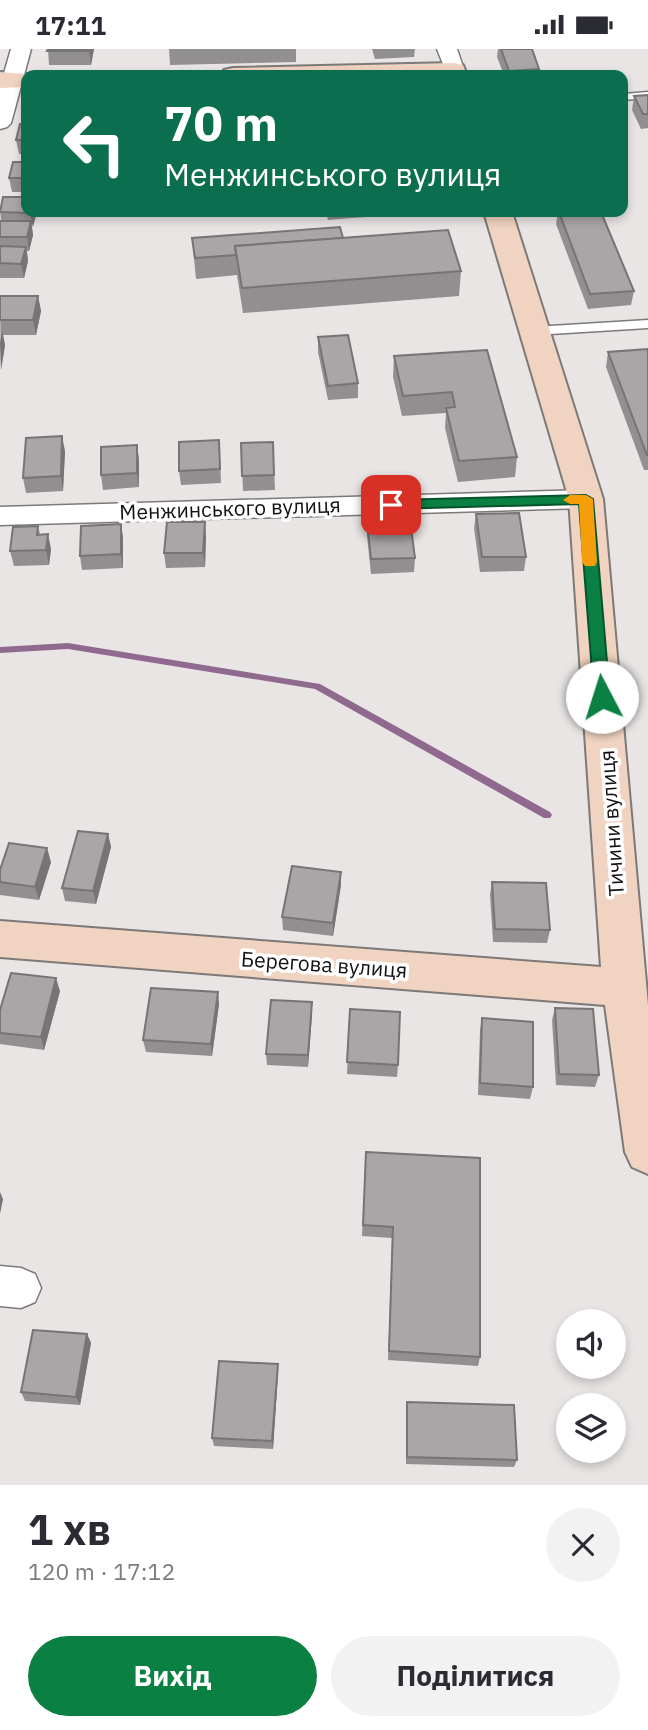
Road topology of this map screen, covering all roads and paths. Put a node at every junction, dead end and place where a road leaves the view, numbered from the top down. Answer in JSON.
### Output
{"nodes":[{"id":1,"x":21,"y":49,"type":"edge"},
{"id":2,"x":452,"y":65,"type":"edge"},
{"id":3,"x":342,"y":70,"type":"edge"},
{"id":4,"x":13,"y":80,"type":"edge"},
{"id":5,"x":648,"y":95,"type":"edge"},
{"id":6,"x":628,"y":97,"type":"edge"},
{"id":7,"x":0,"y":123,"type":"edge"},
{"id":8,"x":500,"y":217,"type":"edge"},
{"id":9,"x":648,"y":324,"type":"edge"},
{"id":10,"x":534,"y":331,"type":"junction"},
{"id":11,"x":586,"y":499,"type":"junction"},
{"id":12,"x":0,"y":516,"type":"edge"},
{"id":13,"x":0,"y":939,"type":"edge"},
{"id":14,"x":636,"y":989,"type":"edge"},
{"id":15,"x":648,"y":1152,"type":"edge"}],
"edges":[{"from":1,"to":4,"type":"street"},
{"from":2,"to":3,"type":"street"},
{"from":4,"to":7,"type":"street"},
{"from":5,"to":6,"type":"lane"},
{"from":8,"to":10,"type":"street","name":"Тичини вулиця"},
{"from":9,"to":10,"type":"lane"},
{"from":10,"to":11,"type":"street","name":"Тичини вулиця"},
{"from":11,"to":12,"type":"street","name":"Менжинського вулиця"},
{"from":11,"to":14,"type":"street","name":"Тичини вулиця"},
{"from":13,"to":14,"type":"street","name":"Берегова вулиця"},
{"from":14,"to":15,"type":"street","name":"Тичини вулиця"}]}
